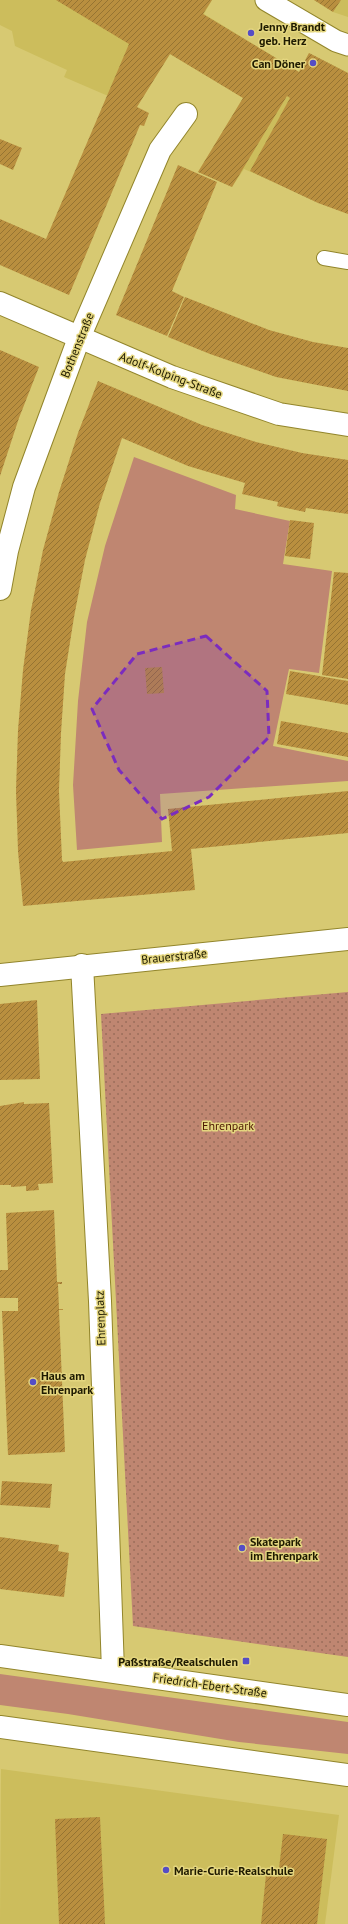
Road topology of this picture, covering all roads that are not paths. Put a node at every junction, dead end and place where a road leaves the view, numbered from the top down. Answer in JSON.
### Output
{"nodes":[{"id":1,"x":266,"y":0,"type":"edge"},
{"id":2,"x":348,"y":45,"type":"edge"},
{"id":3,"x":186,"y":114,"type":"dead end"},
{"id":4,"x":324,"y":258,"type":"dead end"},
{"id":5,"x":348,"y":262,"type":"edge"},
{"id":6,"x":0,"y":303,"type":"edge"},
{"id":7,"x":79,"y":338,"type":"junction"},
{"id":8,"x":348,"y":425,"type":"edge"},
{"id":9,"x":0,"y":589,"type":"edge"},
{"id":10,"x":348,"y":939,"type":"edge"},
{"id":11,"x":82,"y":965,"type":"junction"},
{"id":12,"x":0,"y":974,"type":"edge"},
{"id":13,"x":0,"y":1656,"type":"edge"},
{"id":14,"x":113,"y":1671,"type":"junction"},
{"id":15,"x":348,"y":1705,"type":"edge"},
{"id":16,"x":0,"y":1726,"type":"edge"},
{"id":17,"x":348,"y":1775,"type":"edge"}],
"edges":[{"from":1,"to":2,"type":"street"},
{"from":3,"to":7,"type":"street","name":"Bothenstraße"},
{"from":4,"to":5,"type":"lane"},
{"from":6,"to":7,"type":"street","name":"Adolf-Kolping-Straße"},
{"from":7,"to":8,"type":"street","name":"Adolf-Kolping-Straße"},
{"from":7,"to":9,"type":"street","name":"Bothenstraße"},
{"from":10,"to":11,"type":"street","name":"Brauerstraße"},
{"from":11,"to":12,"type":"street","name":"Brauerstraße"},
{"from":11,"to":14,"type":"street","name":"Ehrenplatz"},
{"from":13,"to":14,"type":"street","name":"Friedrich-Ebert-Straße"},
{"from":14,"to":15,"type":"street","name":"Friedrich-Ebert-Straße"},
{"from":16,"to":17,"type":"street"}]}
